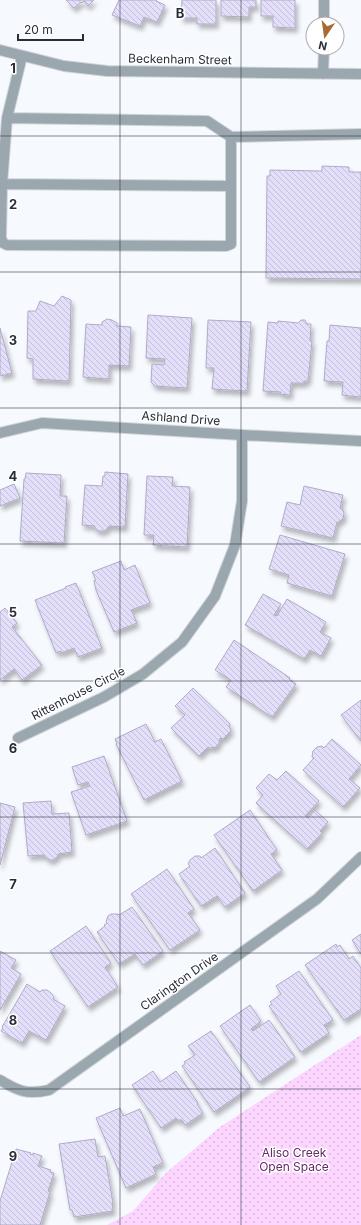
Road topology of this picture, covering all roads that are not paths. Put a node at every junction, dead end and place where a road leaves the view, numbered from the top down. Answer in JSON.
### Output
{"nodes":[{"id":1,"x":324,"y":0,"type":"edge"},
{"id":2,"x":324,"y":16,"type":"edge"},
{"id":3,"x":0,"y":50,"type":"edge"},
{"id":4,"x":22,"y":56,"type":"junction"},
{"id":5,"x":324,"y":56,"type":"edge"},
{"id":6,"x":323,"y":74,"type":"junction"},
{"id":7,"x":361,"y":74,"type":"edge"},
{"id":8,"x":7,"y":118,"type":"junction"},
{"id":9,"x":361,"y":134,"type":"edge"},
{"id":10,"x":231,"y":137,"type":"junction"},
{"id":11,"x":2,"y":184,"type":"junction"},
{"id":12,"x":231,"y":186,"type":"junction"},
{"id":13,"x":0,"y":433,"type":"edge"},
{"id":14,"x":242,"y":435,"type":"junction"},
{"id":15,"x":361,"y":441,"type":"edge"},
{"id":16,"x":18,"y":738,"type":"dead end"},
{"id":17,"x":361,"y":857,"type":"edge"},
{"id":18,"x":0,"y":1080,"type":"edge"}],
"edges":[{"from":1,"to":2,"type":"street"},
{"from":3,"to":4,"type":"street","name":"Beckenham Street"},
{"from":4,"to":6,"type":"street","name":"Beckenham Street"},
{"from":4,"to":8,"type":"street"},
{"from":5,"to":6,"type":"street"},
{"from":6,"to":7,"type":"street","name":"Beckenham Street"},
{"from":8,"to":10,"type":"street"},
{"from":8,"to":11,"type":"street"},
{"from":9,"to":10,"type":"street"},
{"from":10,"to":12,"type":"street"},
{"from":11,"to":12,"type":"street"},
{"from":11,"to":12,"type":"street"},
{"from":13,"to":14,"type":"street","name":"Ashland Drive"},
{"from":14,"to":15,"type":"street","name":"Ashland Drive"},
{"from":14,"to":16,"type":"street","name":"Rittenhouse Circle"},
{"from":17,"to":18,"type":"street","name":"Clarington Drive"}]}
